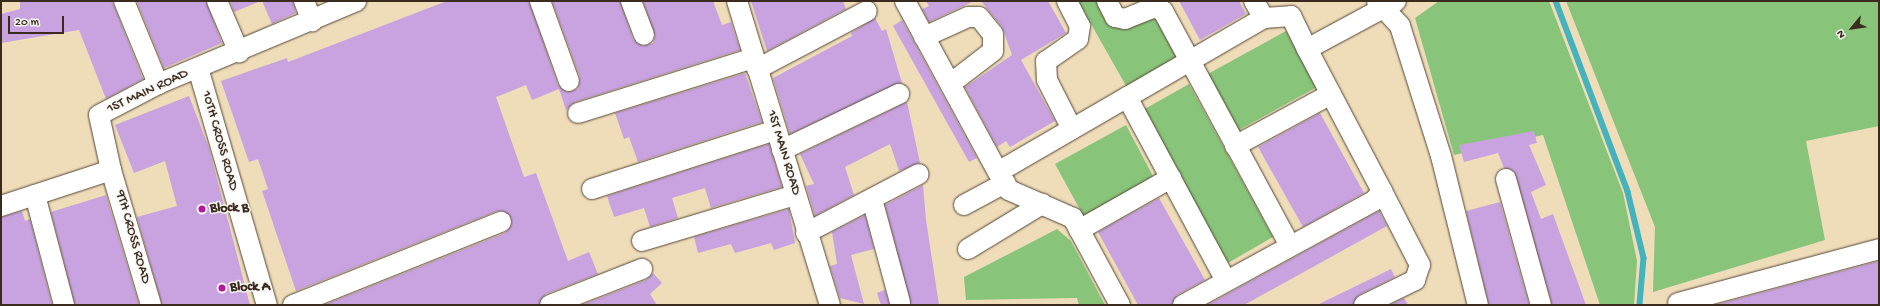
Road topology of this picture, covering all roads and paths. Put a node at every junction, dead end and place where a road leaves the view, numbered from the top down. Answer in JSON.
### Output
{"nodes":[{"id":1,"x":124,"y":1,"type":"edge"},
{"id":2,"x":217,"y":1,"type":"edge"},
{"id":3,"x":304,"y":1,"type":"edge"},
{"id":4,"x":356,"y":1,"type":"edge"},
{"id":5,"x":540,"y":1,"type":"edge"},
{"id":6,"x":631,"y":1,"type":"edge"},
{"id":7,"x":737,"y":1,"type":"edge"},
{"id":8,"x":905,"y":1,"type":"edge"},
{"id":9,"x":1067,"y":1,"type":"edge"},
{"id":10,"x":1107,"y":1,"type":"edge"},
{"id":11,"x":1385,"y":4,"type":"edge"},
{"id":12,"x":1290,"y":8,"type":"edge"},
{"id":13,"x":1259,"y":10,"type":"edge"},
{"id":14,"x":867,"y":11,"type":"dead end"},
{"id":15,"x":312,"y":21,"type":"junction"},
{"id":16,"x":644,"y":35,"type":"dead end"},
{"id":17,"x":924,"y":37,"type":"junction"},
{"id":18,"x":1307,"y":49,"type":"junction"},
{"id":19,"x":239,"y":52,"type":"junction"},
{"id":20,"x":1189,"y":61,"type":"junction"},
{"id":21,"x":755,"y":63,"type":"junction"},
{"id":22,"x":198,"y":68,"type":"junction"},
{"id":23,"x":569,"y":81,"type":"dead end"},
{"id":24,"x":158,"y":84,"type":"junction"},
{"id":25,"x":950,"y":84,"type":"junction"},
{"id":26,"x":899,"y":94,"type":"dead end"},
{"id":27,"x":1331,"y":94,"type":"junction"},
{"id":28,"x":1128,"y":97,"type":"junction"},
{"id":29,"x":578,"y":112,"type":"dead end"},
{"id":30,"x":1072,"y":129,"type":"junction"},
{"id":31,"x":776,"y":130,"type":"junction"},
{"id":32,"x":1235,"y":146,"type":"junction"},
{"id":33,"x":782,"y":150,"type":"junction"},
{"id":34,"x":111,"y":170,"type":"junction"},
{"id":35,"x":919,"y":174,"type":"dead end"},
{"id":36,"x":1001,"y":177,"type":"junction"},
{"id":37,"x":1171,"y":178,"type":"junction"},
{"id":38,"x":1506,"y":178,"type":"dead end"},
{"id":39,"x":592,"y":189,"type":"dead end"},
{"id":40,"x":1382,"y":191,"type":"junction"},
{"id":41,"x":35,"y":195,"type":"junction"},
{"id":42,"x":795,"y":195,"type":"junction"},
{"id":43,"x":872,"y":199,"type":"junction"},
{"id":44,"x":1042,"y":204,"type":"junction"},
{"id":45,"x":964,"y":205,"type":"dead end"},
{"id":46,"x":1,"y":206,"type":"edge"},
{"id":47,"x":500,"y":222,"type":"dead end"},
{"id":48,"x":1079,"y":230,"type":"junction"},
{"id":49,"x":806,"y":233,"type":"junction"},
{"id":50,"x":642,"y":241,"type":"dead end"},
{"id":51,"x":1290,"y":246,"type":"junction"},
{"id":52,"x":968,"y":249,"type":"dead end"},
{"id":53,"x":1879,"y":249,"type":"edge"},
{"id":54,"x":642,"y":269,"type":"dead end"},
{"id":55,"x":1226,"y":282,"type":"junction"},
{"id":56,"x":900,"y":302,"type":"dead end"},
{"id":57,"x":1678,"y":303,"type":"dead end"},
{"id":58,"x":64,"y":305,"type":"edge"},
{"id":59,"x":151,"y":305,"type":"edge"},
{"id":60,"x":267,"y":305,"type":"edge"},
{"id":61,"x":293,"y":305,"type":"edge"},
{"id":62,"x":550,"y":305,"type":"edge"},
{"id":63,"x":830,"y":305,"type":"edge"},
{"id":64,"x":1120,"y":305,"type":"edge"},
{"id":65,"x":1183,"y":305,"type":"edge"},
{"id":66,"x":1364,"y":305,"type":"edge"},
{"id":67,"x":1478,"y":305,"type":"edge"},
{"id":68,"x":1541,"y":305,"type":"edge"}],
"edges":[{"from":1,"to":24,"type":"street"},
{"from":2,"to":19,"type":"street"},
{"from":3,"to":15,"type":"street"},
{"from":4,"to":15,"type":"street","name":"1ST MAIN ROAD"},
{"from":5,"to":23,"type":"street"},
{"from":6,"to":16,"type":"street"},
{"from":7,"to":21,"type":"street","name":"1ST MAIN ROAD"},
{"from":8,"to":17,"type":"street"},
{"from":9,"to":30,"type":"street"},
{"from":10,"to":20,"type":"street"},
{"from":11,"to":18,"type":"street"},
{"from":11,"to":67,"type":"street"},
{"from":12,"to":13,"type":"street"},
{"from":12,"to":18,"type":"street"},
{"from":13,"to":20,"type":"street"},
{"from":14,"to":21,"type":"street"},
{"from":15,"to":19,"type":"street","name":"1ST MAIN ROAD"},
{"from":17,"to":25,"type":"street"},
{"from":17,"to":25,"type":"street"},
{"from":18,"to":27,"type":"street"},
{"from":19,"to":22,"type":"street","name":"1ST MAIN ROAD"},
{"from":20,"to":28,"type":"street"},
{"from":20,"to":32,"type":"street"},
{"from":21,"to":29,"type":"street"},
{"from":21,"to":31,"type":"street","name":"1ST MAIN ROAD"},
{"from":22,"to":24,"type":"street","name":"1ST MAIN ROAD"},
{"from":22,"to":60,"type":"street","name":"10TH CROSS ROAD"},
{"from":24,"to":34,"type":"street","name":"1ST MAIN ROAD"},
{"from":25,"to":36,"type":"street"},
{"from":26,"to":33,"type":"street"},
{"from":27,"to":32,"type":"street"},
{"from":27,"to":40,"type":"street"},
{"from":28,"to":30,"type":"street"},
{"from":28,"to":37,"type":"street"},
{"from":30,"to":36,"type":"street"},
{"from":31,"to":33,"type":"street","name":"1ST MAIN ROAD"},
{"from":31,"to":39,"type":"street"},
{"from":32,"to":51,"type":"street"},
{"from":33,"to":42,"type":"street","name":"1ST MAIN ROAD"},
{"from":34,"to":41,"type":"street"},
{"from":34,"to":59,"type":"street","name":"9TH CROSS ROAD"},
{"from":35,"to":43,"type":"street"},
{"from":36,"to":44,"type":"street"},
{"from":36,"to":45,"type":"street"},
{"from":37,"to":48,"type":"street"},
{"from":37,"to":55,"type":"street"},
{"from":38,"to":68,"type":"street"},
{"from":40,"to":51,"type":"street"},
{"from":40,"to":66,"type":"street"},
{"from":41,"to":46,"type":"street"},
{"from":41,"to":58,"type":"street"},
{"from":42,"to":49,"type":"street","name":"1ST MAIN ROAD"},
{"from":42,"to":50,"type":"street"},
{"from":43,"to":49,"type":"street"},
{"from":43,"to":56,"type":"street"},
{"from":44,"to":48,"type":"street"},
{"from":44,"to":52,"type":"street"},
{"from":47,"to":61,"type":"street"},
{"from":48,"to":64,"type":"street"},
{"from":49,"to":63,"type":"street","name":"1ST MAIN ROAD"},
{"from":51,"to":55,"type":"street"},
{"from":53,"to":57,"type":"street"},
{"from":54,"to":62,"type":"street"},
{"from":55,"to":65,"type":"street"}]}
